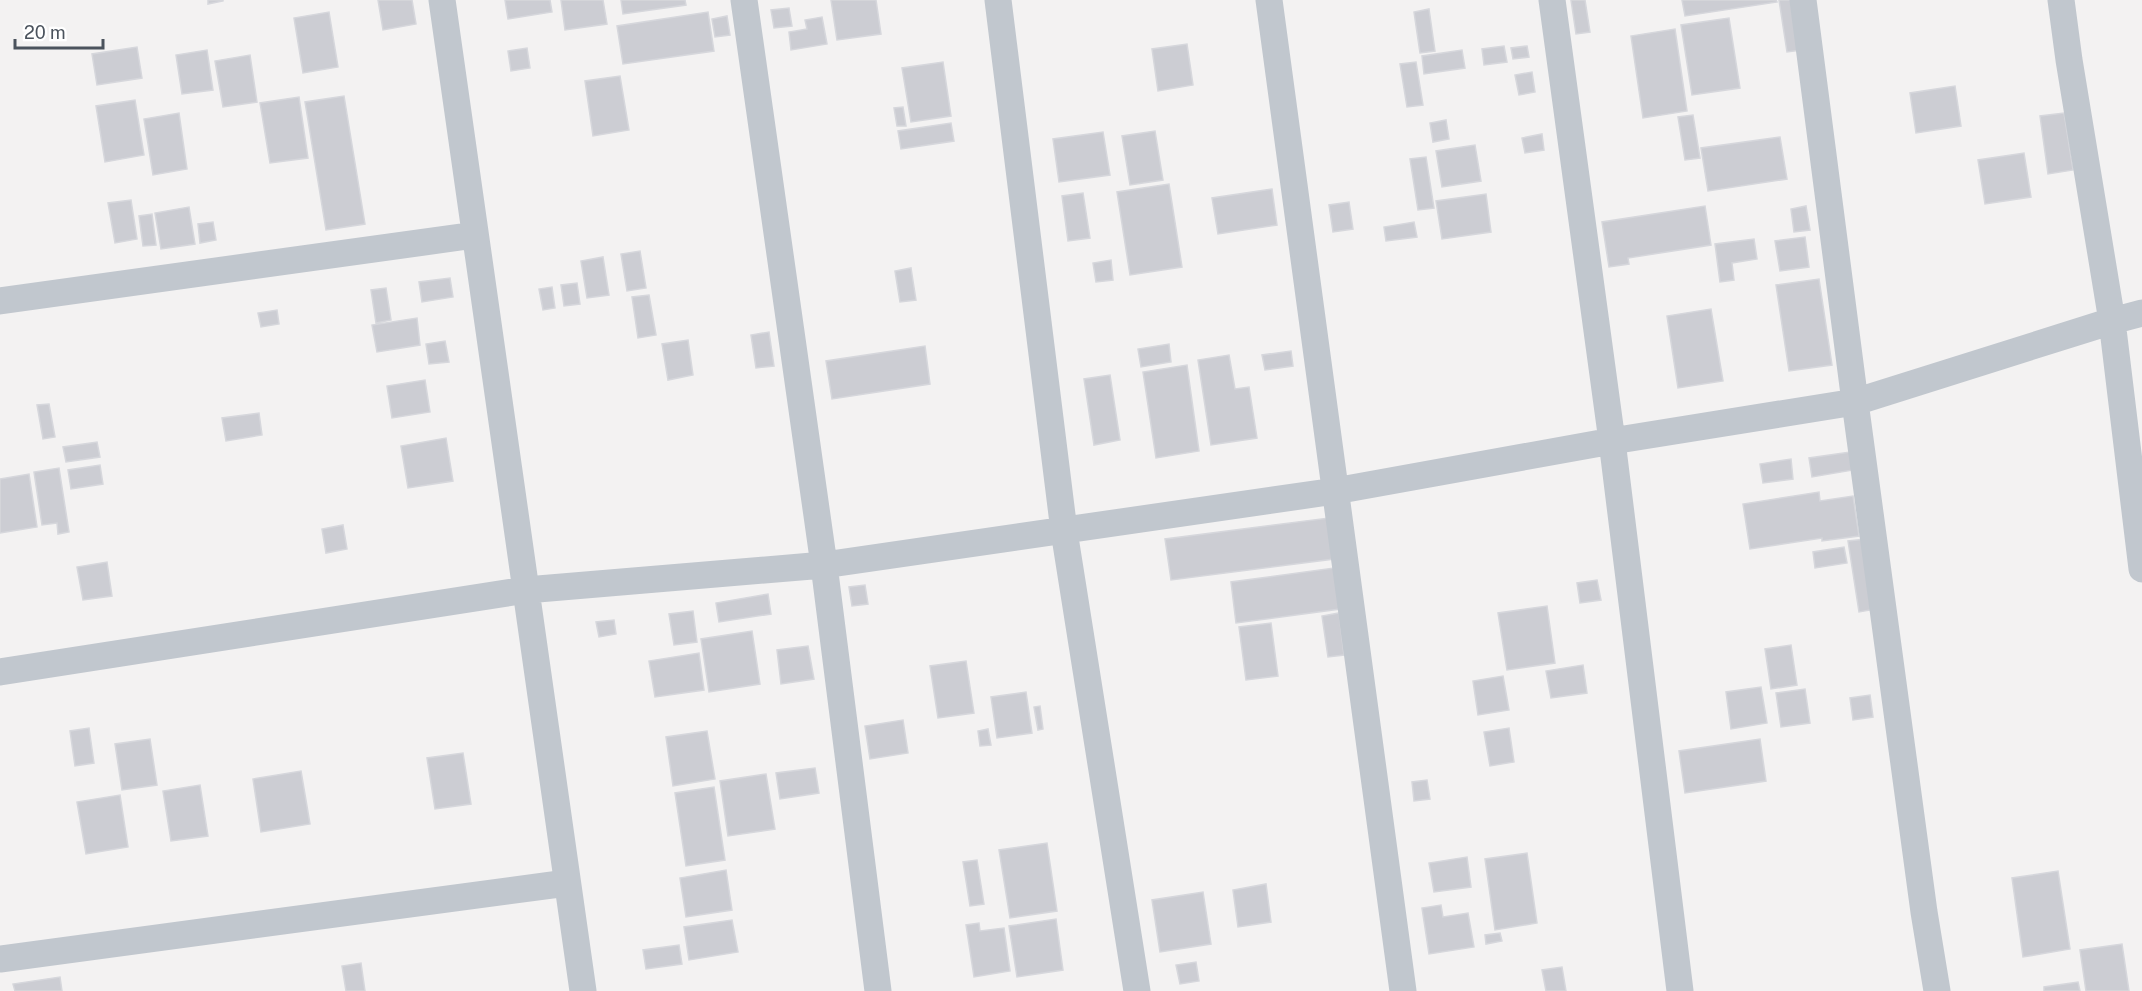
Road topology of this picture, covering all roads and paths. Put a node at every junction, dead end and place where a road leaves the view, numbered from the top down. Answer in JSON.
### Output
{"nodes":[{"id":1,"x":442,"y":0,"type":"edge"},
{"id":2,"x":744,"y":0,"type":"edge"},
{"id":3,"x":998,"y":0,"type":"edge"},
{"id":4,"x":1269,"y":0,"type":"edge"},
{"id":5,"x":1552,"y":0,"type":"edge"},
{"id":6,"x":1803,"y":0,"type":"edge"},
{"id":7,"x":2061,"y":0,"type":"edge"},
{"id":8,"x":475,"y":235,"type":"junction"},
{"id":9,"x":0,"y":302,"type":"edge"},
{"id":10,"x":2142,"y":313,"type":"edge"},
{"id":11,"x":2112,"y":321,"type":"junction"},
{"id":12,"x":1855,"y":402,"type":"junction"},
{"id":13,"x":1612,"y":441,"type":"junction"},
{"id":14,"x":1335,"y":491,"type":"junction"},
{"id":15,"x":2138,"y":501,"type":"edge"},
{"id":16,"x":1064,"y":531,"type":"junction"},
{"id":17,"x":824,"y":565,"type":"junction"},
{"id":18,"x":2142,"y":569,"type":"edge"},
{"id":19,"x":526,"y":590,"type":"junction"},
{"id":20,"x":0,"y":672,"type":"edge"},
{"id":21,"x":567,"y":883,"type":"junction"},
{"id":22,"x":0,"y":959,"type":"edge"},
{"id":23,"x":583,"y":991,"type":"edge"},
{"id":24,"x":878,"y":991,"type":"edge"},
{"id":25,"x":1137,"y":991,"type":"edge"},
{"id":26,"x":1402,"y":991,"type":"edge"},
{"id":27,"x":1680,"y":991,"type":"edge"},
{"id":28,"x":1936,"y":991,"type":"edge"}],
"edges":[{"from":1,"to":8,"type":"street"},
{"from":2,"to":17,"type":"street"},
{"from":3,"to":16,"type":"street"},
{"from":4,"to":14,"type":"street"},
{"from":5,"to":13,"type":"street"},
{"from":6,"to":12,"type":"street"},
{"from":7,"to":11,"type":"street"},
{"from":8,"to":9,"type":"street"},
{"from":8,"to":19,"type":"street"},
{"from":10,"to":11,"type":"street"},
{"from":11,"to":12,"type":"street"},
{"from":11,"to":15,"type":"street"},
{"from":12,"to":13,"type":"street"},
{"from":12,"to":28,"type":"street"},
{"from":13,"to":14,"type":"street"},
{"from":13,"to":27,"type":"street"},
{"from":14,"to":16,"type":"street"},
{"from":14,"to":26,"type":"street"},
{"from":15,"to":18,"type":"street"},
{"from":16,"to":17,"type":"street"},
{"from":16,"to":25,"type":"street"},
{"from":17,"to":19,"type":"street"},
{"from":17,"to":24,"type":"street"},
{"from":19,"to":20,"type":"street"},
{"from":19,"to":21,"type":"street"},
{"from":21,"to":22,"type":"street"},
{"from":21,"to":23,"type":"street"}]}
